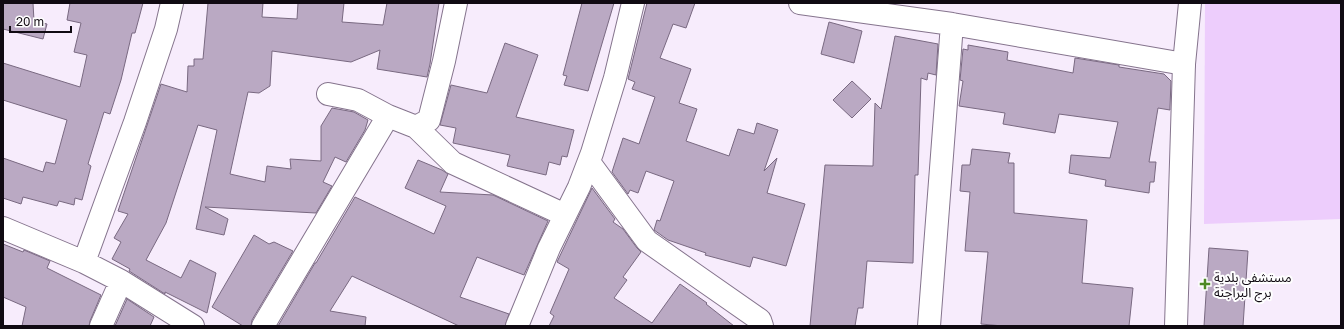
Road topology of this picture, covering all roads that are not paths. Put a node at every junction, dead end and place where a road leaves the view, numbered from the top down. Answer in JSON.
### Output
{"nodes":[{"id":1,"x":172,"y":3,"type":"edge"},
{"id":2,"x":456,"y":3,"type":"edge"},
{"id":3,"x":633,"y":3,"type":"edge"},
{"id":4,"x":800,"y":3,"type":"edge"},
{"id":5,"x":1190,"y":3,"type":"edge"},
{"id":6,"x":952,"y":24,"type":"junction"},
{"id":7,"x":1184,"y":64,"type":"junction"},
{"id":8,"x":328,"y":94,"type":"dead end"},
{"id":9,"x":388,"y":116,"type":"junction"},
{"id":10,"x":416,"y":127,"type":"junction"},
{"id":11,"x":589,"y":162,"type":"junction"},
{"id":12,"x":565,"y":215,"type":"junction"},
{"id":13,"x":3,"y":228,"type":"edge"},
{"id":14,"x":84,"y":262,"type":"junction"},
{"id":15,"x":121,"y":281,"type":"junction"},
{"id":16,"x":101,"y":326,"type":"edge"},
{"id":17,"x":193,"y":326,"type":"edge"},
{"id":18,"x":263,"y":326,"type":"edge"},
{"id":19,"x":517,"y":326,"type":"edge"},
{"id":20,"x":762,"y":326,"type":"edge"},
{"id":21,"x":929,"y":326,"type":"edge"},
{"id":22,"x":1176,"y":326,"type":"edge"}],
"edges":[{"from":1,"to":14,"type":"street"},
{"from":2,"to":10,"type":"street"},
{"from":3,"to":11,"type":"street"},
{"from":4,"to":6,"type":"street"},
{"from":5,"to":7,"type":"street"},
{"from":6,"to":7,"type":"street"},
{"from":6,"to":21,"type":"street"},
{"from":7,"to":22,"type":"street"},
{"from":8,"to":9,"type":"street"},
{"from":9,"to":10,"type":"street"},
{"from":9,"to":18,"type":"street"},
{"from":10,"to":12,"type":"street"},
{"from":11,"to":12,"type":"street"},
{"from":11,"to":20,"type":"street"},
{"from":12,"to":19,"type":"street"},
{"from":13,"to":14,"type":"street"},
{"from":14,"to":15,"type":"street"},
{"from":15,"to":16,"type":"street"},
{"from":15,"to":17,"type":"street"}]}
